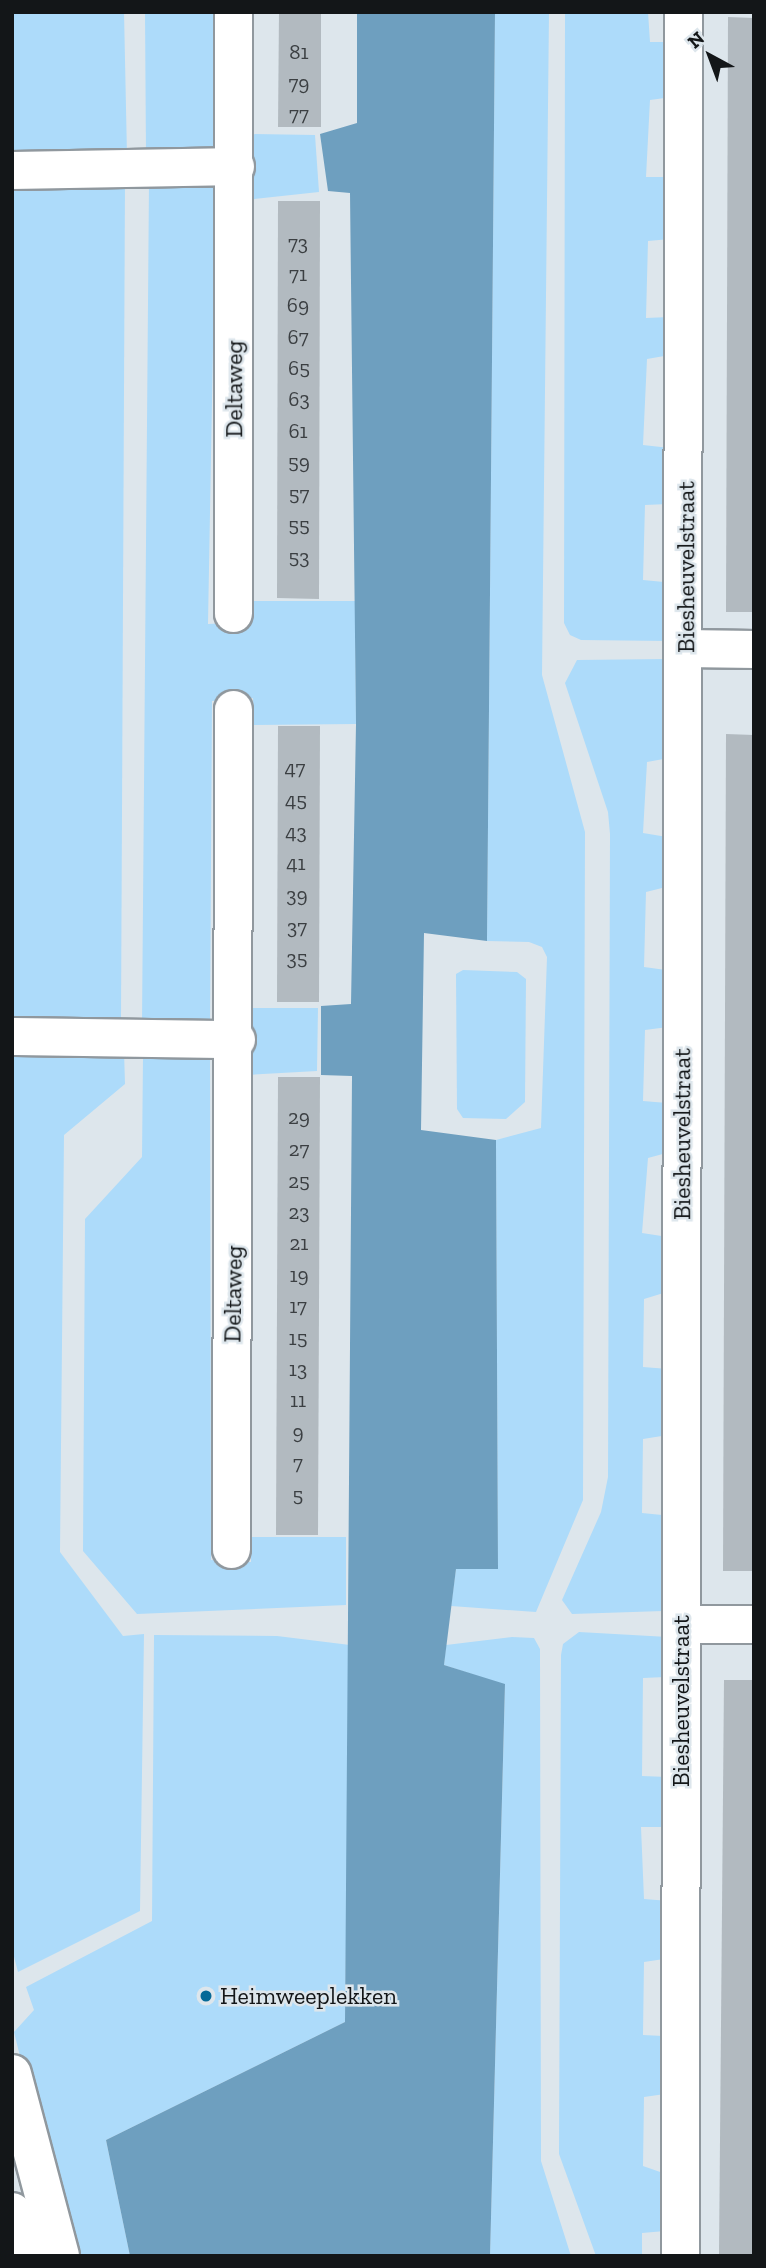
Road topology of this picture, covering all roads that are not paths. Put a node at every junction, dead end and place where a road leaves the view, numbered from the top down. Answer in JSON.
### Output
{"nodes":[{"id":1,"x":233,"y":12,"type":"edge"},
{"id":2,"x":683,"y":12,"type":"edge"},
{"id":3,"x":235,"y":166,"type":"junction"},
{"id":4,"x":12,"y":170,"type":"edge"},
{"id":5,"x":233,"y":612,"type":"dead end"},
{"id":6,"x":685,"y":648,"type":"junction"},
{"id":7,"x":754,"y":649,"type":"edge"},
{"id":8,"x":233,"y":709,"type":"dead end"},
{"id":9,"x":12,"y":1036,"type":"edge"},
{"id":10,"x":236,"y":1038,"type":"junction"},
{"id":11,"x":231,"y":1549,"type":"dead end"},
{"id":12,"x":682,"y":1624,"type":"junction"},
{"id":13,"x":754,"y":1625,"type":"edge"},
{"id":14,"x":12,"y":2074,"type":"edge"},
{"id":15,"x":12,"y":2211,"type":"edge"},
{"id":16,"x":24,"y":2256,"type":"edge"},
{"id":17,"x":60,"y":2256,"type":"edge"},
{"id":18,"x":680,"y":2256,"type":"edge"}],
"edges":[{"from":1,"to":3,"type":"street","name":"Deltaweg"},
{"from":2,"to":6,"type":"street","name":"Biesheuvelstraat"},
{"from":3,"to":4,"type":"street"},
{"from":3,"to":5,"type":"street","name":"Deltaweg"},
{"from":6,"to":7,"type":"street"},
{"from":6,"to":12,"type":"street","name":"Biesheuvelstraat"},
{"from":8,"to":10,"type":"street","name":"Deltaweg"},
{"from":9,"to":10,"type":"street"},
{"from":10,"to":11,"type":"street","name":"Deltaweg"},
{"from":12,"to":13,"type":"street"},
{"from":12,"to":18,"type":"street","name":"Biesheuvelstraat"},
{"from":14,"to":17,"type":"street"},
{"from":15,"to":16,"type":"street"}]}
